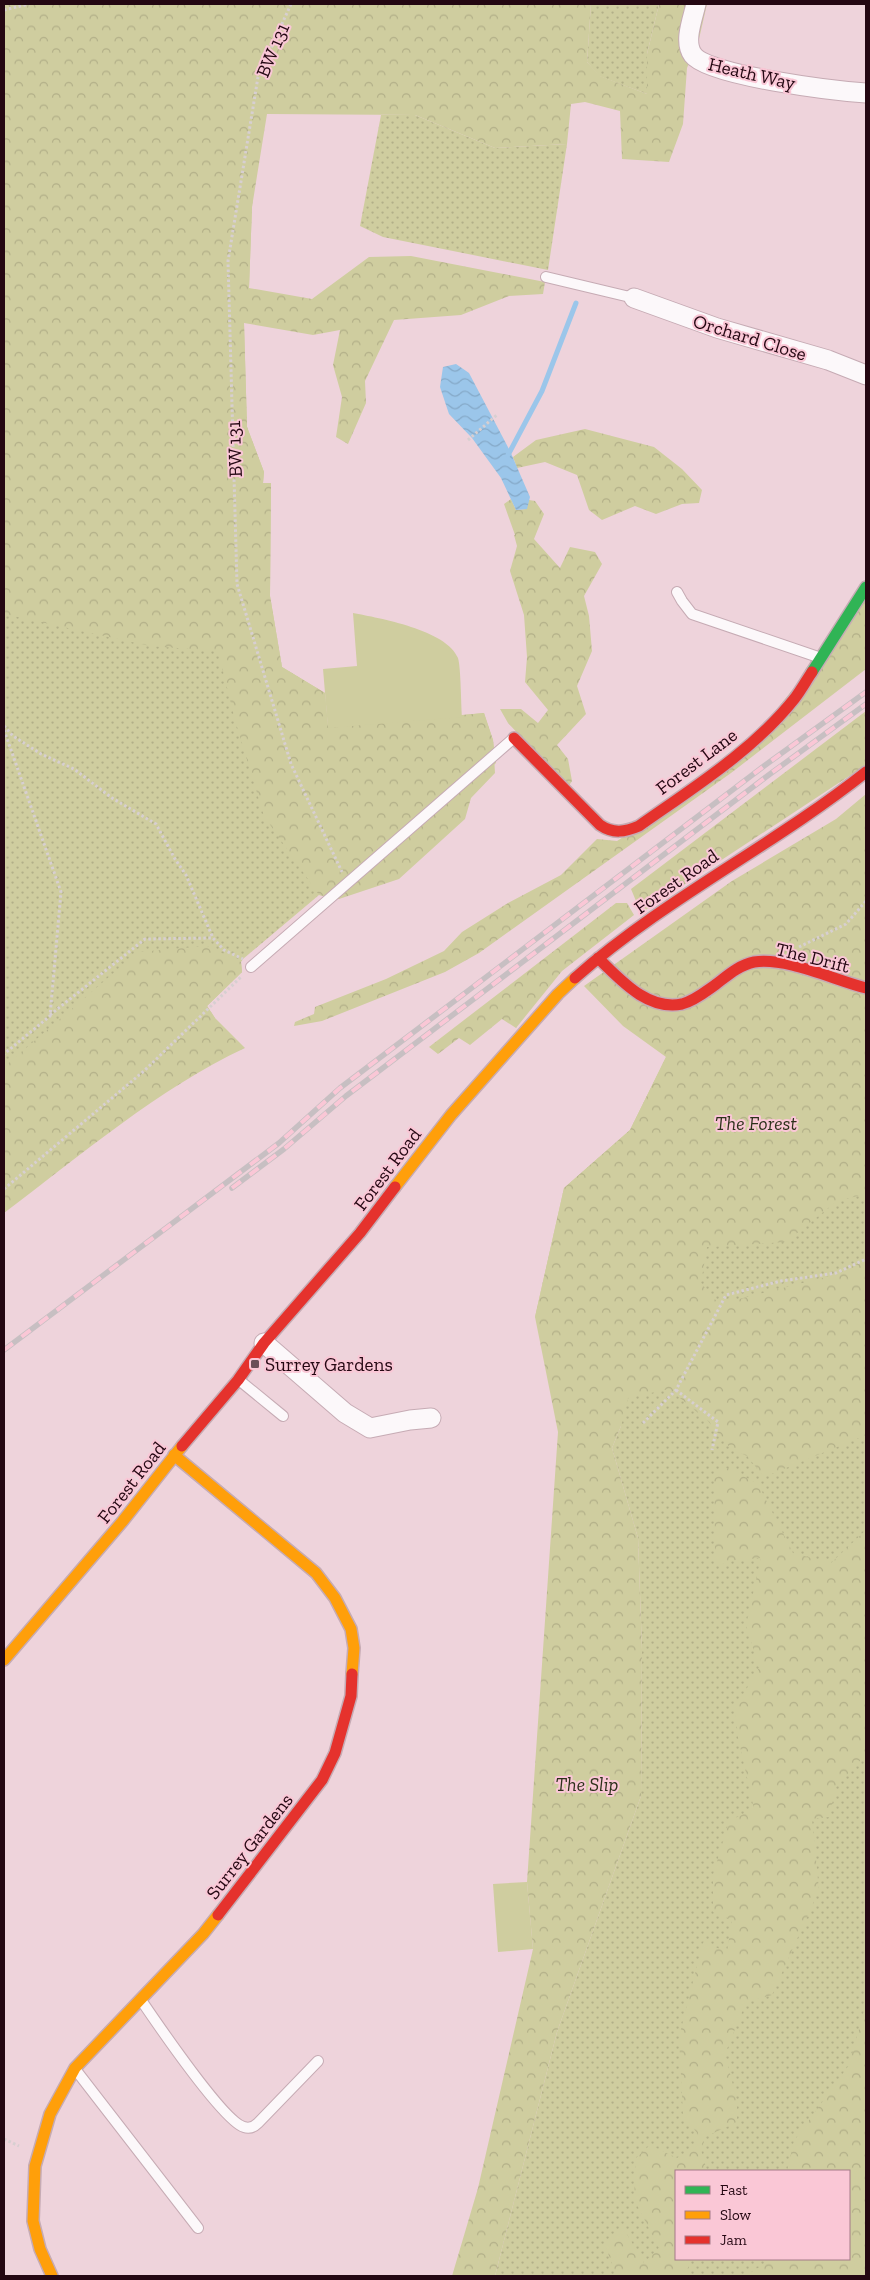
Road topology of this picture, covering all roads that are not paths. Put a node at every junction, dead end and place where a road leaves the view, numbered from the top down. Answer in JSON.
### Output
{"nodes":[{"id":1,"x":696,"y":4,"type":"edge"},
{"id":2,"x":866,"y":93,"type":"edge"},
{"id":3,"x":546,"y":277,"type":"dead end"},
{"id":4,"x":634,"y":298,"type":"joint"},
{"id":5,"x":866,"y":375,"type":"edge"},
{"id":6,"x":866,"y":587,"type":"edge"},
{"id":7,"x":677,"y":592,"type":"dead end"},
{"id":8,"x":822,"y":659,"type":"junction"},
{"id":9,"x":514,"y":738,"type":"joint"},
{"id":10,"x":866,"y":772,"type":"edge"},
{"id":11,"x":598,"y":958,"type":"junction"},
{"id":12,"x":251,"y":967,"type":"road end"},
{"id":13,"x":866,"y":988,"type":"edge"},
{"id":14,"x":264,"y":1343,"type":"junction"},
{"id":15,"x":238,"y":1380,"type":"junction"},
{"id":16,"x":283,"y":1416,"type":"dead end"},
{"id":17,"x":431,"y":1418,"type":"dead end"},
{"id":18,"x":174,"y":1455,"type":"junction"},
{"id":19,"x":4,"y":1660,"type":"edge"},
{"id":20,"x":141,"y":1999,"type":"junction"},
{"id":21,"x":318,"y":2061,"type":"dead end"},
{"id":22,"x":75,"y":2068,"type":"junction"},
{"id":23,"x":198,"y":2228,"type":"dead end"},
{"id":24,"x":52,"y":2276,"type":"edge"}],
"edges":[{"from":1,"to":2,"type":"street","name":"Heath Way"},
{"from":3,"to":4,"type":"lane"},
{"from":4,"to":5,"type":"street","name":"Orchard Close"},
{"from":6,"to":8,"type":"street","name":"Forest Lane"},
{"from":7,"to":8,"type":"lane"},
{"from":8,"to":9,"type":"street","name":"Forest Lane"},
{"from":9,"to":12,"type":"lane"},
{"from":10,"to":11,"type":"street","name":"Forest Road"},
{"from":11,"to":13,"type":"street","name":"The Drift"},
{"from":11,"to":14,"type":"street","name":"Forest Road"},
{"from":14,"to":15,"type":"street","name":"Forest Road"},
{"from":14,"to":17,"type":"street"},
{"from":15,"to":16,"type":"lane"},
{"from":15,"to":18,"type":"street","name":"Forest Road"},
{"from":18,"to":19,"type":"street","name":"Forest Road"},
{"from":18,"to":20,"type":"street","name":"Surrey Gardens"},
{"from":20,"to":21,"type":"lane"},
{"from":20,"to":22,"type":"street","name":"Surrey Gardens"},
{"from":22,"to":23,"type":"lane"},
{"from":22,"to":24,"type":"street","name":"Surrey Gardens"}]}
